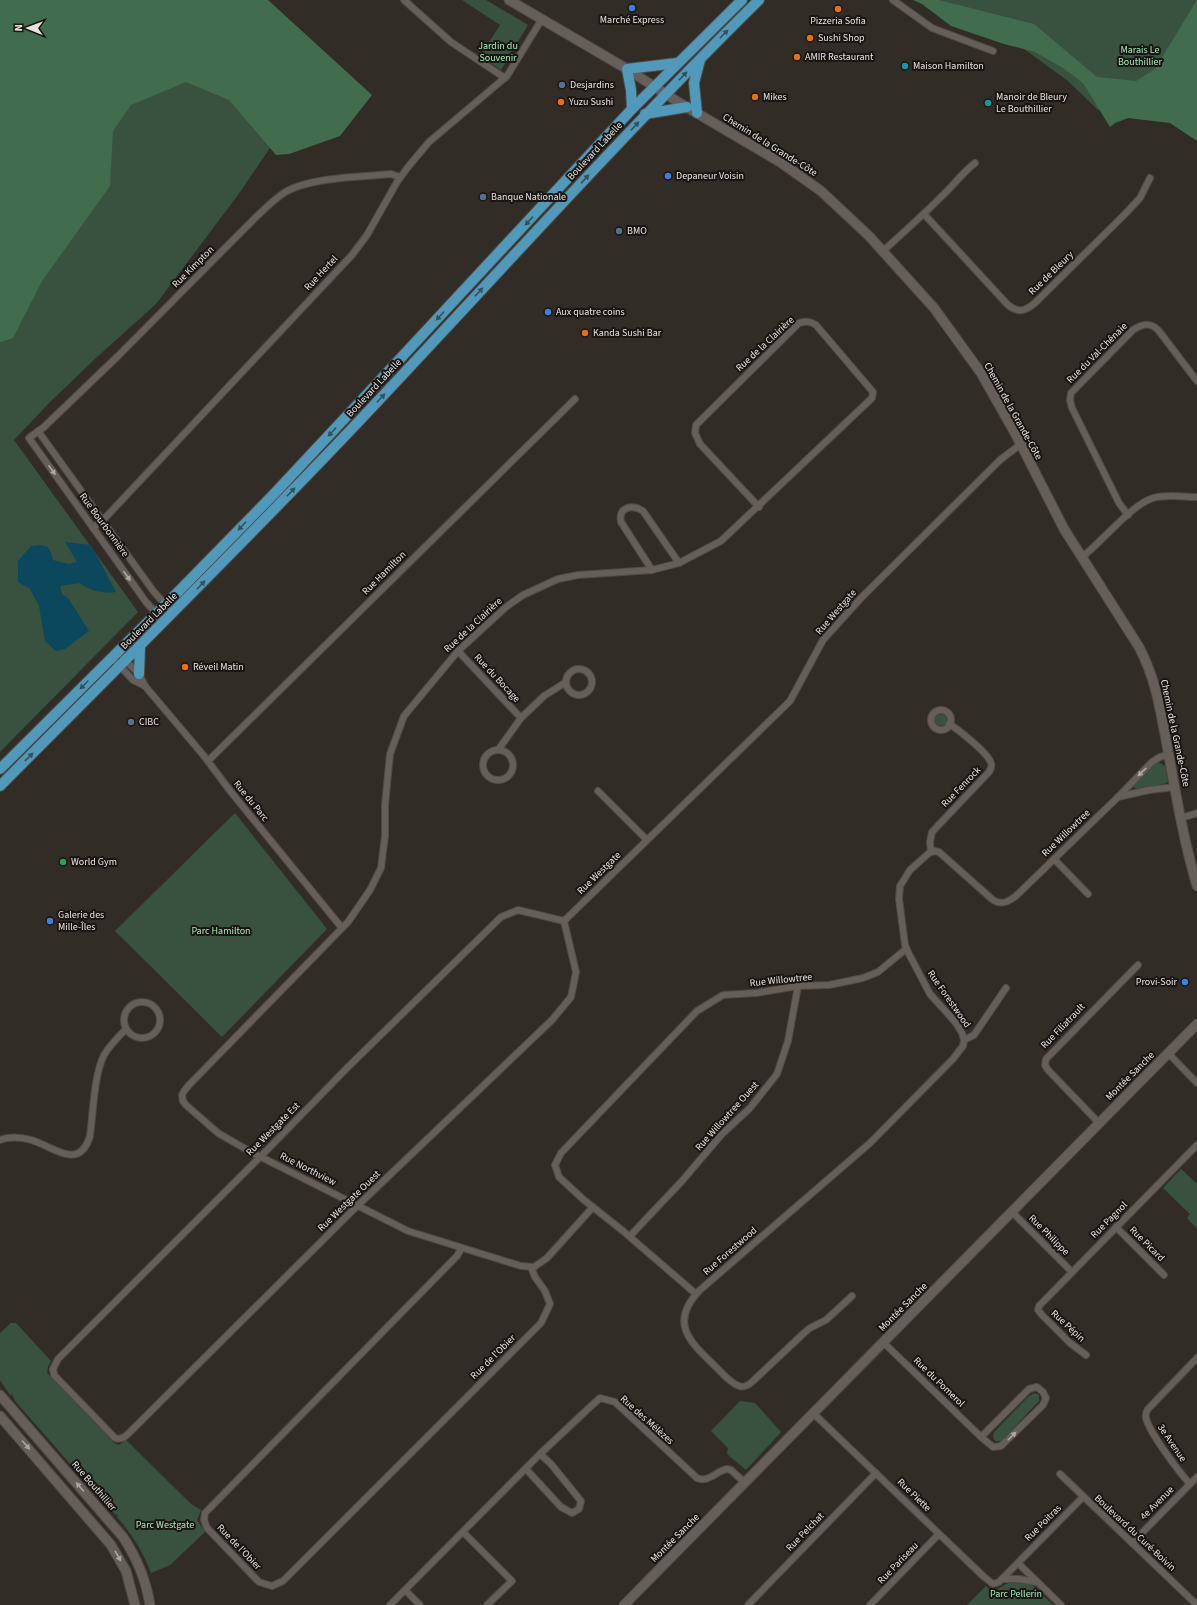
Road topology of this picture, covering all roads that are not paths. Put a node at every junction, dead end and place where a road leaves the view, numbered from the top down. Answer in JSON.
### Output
{"nodes":[{"id":1,"x":404,"y":0,"type":"edge"},
{"id":2,"x":509,"y":0,"type":"edge"},
{"id":3,"x":742,"y":0,"type":"edge"},
{"id":4,"x":759,"y":0,"type":"edge"},
{"id":5,"x":893,"y":0,"type":"edge"},
{"id":6,"x":542,"y":19,"type":"junction"},
{"id":7,"x":993,"y":51,"type":"dead end"},
{"id":8,"x":700,"y":58,"type":"junction"},
{"id":9,"x":677,"y":63,"type":"junction"},
{"id":10,"x":627,"y":69,"type":"junction"},
{"id":11,"x":505,"y":78,"type":"junction"},
{"id":12,"x":654,"y":86,"type":"junction"},
{"id":13,"x":665,"y":94,"type":"junction"},
{"id":14,"x":687,"y":107,"type":"junction"},
{"id":15,"x":632,"y":109,"type":"junction"},
{"id":16,"x":697,"y":113,"type":"junction"},
{"id":17,"x":645,"y":114,"type":"junction"},
{"id":18,"x":975,"y":164,"type":"dead end"},
{"id":19,"x":400,"y":177,"type":"junction"},
{"id":20,"x":1150,"y":178,"type":"dead end"},
{"id":21,"x":924,"y":214,"type":"junction"},
{"id":22,"x":883,"y":251,"type":"junction"},
{"id":23,"x":1197,"y":381,"type":"edge"},
{"id":24,"x":575,"y":399,"type":"dead end"},
{"id":25,"x":38,"y":431,"type":"junction"},
{"id":26,"x":29,"y":438,"type":"joint"},
{"id":27,"x":1020,"y":444,"type":"junction"},
{"id":28,"x":1197,"y":497,"type":"edge"},
{"id":29,"x":759,"y":506,"type":"junction"},
{"id":30,"x":1128,"y":514,"type":"junction"},
{"id":31,"x":102,"y":520,"type":"junction"},
{"id":32,"x":93,"y":528,"type":"junction"},
{"id":33,"x":1081,"y":558,"type":"junction"},
{"id":34,"x":679,"y":563,"type":"junction"},
{"id":35,"x":652,"y":570,"type":"junction"},
{"id":36,"x":165,"y":604,"type":"junction"},
{"id":37,"x":155,"y":613,"type":"junction"},
{"id":38,"x":173,"y":613,"type":"junction"},
{"id":39,"x":164,"y":622,"type":"junction"},
{"id":40,"x":140,"y":647,"type":"junction"},
{"id":41,"x":458,"y":651,"type":"junction"},
{"id":42,"x":114,"y":654,"type":"junction"},
{"id":43,"x":123,"y":663,"type":"junction"},
{"id":44,"x":139,"y":674,"type":"junction"},
{"id":45,"x":566,"y":682,"type":"junction"},
{"id":46,"x":145,"y":686,"type":"junction"},
{"id":47,"x":521,"y":718,"type":"junction"},
{"id":48,"x":950,"y":724,"type":"dead end"},
{"id":49,"x":498,"y":750,"type":"junction"},
{"id":50,"x":1169,"y":754,"type":"junction"},
{"id":51,"x":208,"y":761,"type":"junction"},
{"id":52,"x":0,"y":769,"type":"edge"},
{"id":53,"x":0,"y":786,"type":"edge"},
{"id":54,"x":1175,"y":787,"type":"junction"},
{"id":55,"x":598,"y":791,"type":"dead end"},
{"id":56,"x":1118,"y":797,"type":"junction"},
{"id":57,"x":1197,"y":813,"type":"edge"},
{"id":58,"x":1181,"y":818,"type":"junction"},
{"id":59,"x":647,"y":840,"type":"junction"},
{"id":60,"x":931,"y":852,"type":"junction"},
{"id":61,"x":1054,"y":859,"type":"junction"},
{"id":62,"x":1197,"y":886,"type":"edge"},
{"id":63,"x":1088,"y":894,"type":"dead end"},
{"id":64,"x":564,"y":921,"type":"junction"},
{"id":65,"x":342,"y":928,"type":"junction"},
{"id":66,"x":906,"y":949,"type":"junction"},
{"id":67,"x":1138,"y":965,"type":"dead end"},
{"id":68,"x":798,"y":986,"type":"junction"},
{"id":69,"x":1006,"y":988,"type":"dead end"},
{"id":70,"x":1197,"y":1024,"type":"edge"},
{"id":71,"x":126,"y":1028,"type":"junction"},
{"id":72,"x":964,"y":1040,"type":"junction"},
{"id":73,"x":1168,"y":1053,"type":"junction"},
{"id":74,"x":1197,"y":1083,"type":"edge"},
{"id":75,"x":1099,"y":1123,"type":"junction"},
{"id":76,"x":0,"y":1140,"type":"edge"},
{"id":77,"x":1197,"y":1146,"type":"edge"},
{"id":78,"x":261,"y":1156,"type":"junction"},
{"id":79,"x":358,"y":1206,"type":"junction"},
{"id":80,"x":593,"y":1207,"type":"junction"},
{"id":81,"x":1012,"y":1212,"type":"junction"},
{"id":82,"x":1116,"y":1227,"type":"junction"},
{"id":83,"x":630,"y":1236,"type":"junction"},
{"id":84,"x":461,"y":1249,"type":"junction"},
{"id":85,"x":531,"y":1267,"type":"junction"},
{"id":86,"x":1072,"y":1272,"type":"junction"},
{"id":87,"x":1164,"y":1275,"type":"dead end"},
{"id":88,"x":696,"y":1294,"type":"junction"},
{"id":89,"x":852,"y":1296,"type":"dead end"},
{"id":90,"x":1038,"y":1310,"type":"joint"},
{"id":91,"x":883,"y":1342,"type":"junction"},
{"id":92,"x":1086,"y":1355,"type":"dead end"},
{"id":93,"x":1197,"y":1358,"type":"edge"},
{"id":94,"x":0,"y":1395,"type":"edge"},
{"id":95,"x":84,"y":1407,"type":"joint"},
{"id":96,"x":814,"y":1413,"type":"junction"},
{"id":97,"x":0,"y":1416,"type":"edge"},
{"id":98,"x":981,"y":1437,"type":"junction"},
{"id":99,"x":540,"y":1454,"type":"junction"},
{"id":100,"x":526,"y":1469,"type":"junction"},
{"id":101,"x":876,"y":1473,"type":"junction"},
{"id":102,"x":1060,"y":1474,"type":"dead end"},
{"id":103,"x":1197,"y":1477,"type":"edge"},
{"id":104,"x":745,"y":1483,"type":"junction"},
{"id":105,"x":1190,"y":1484,"type":"junction"},
{"id":106,"x":1083,"y":1497,"type":"junction"},
{"id":107,"x":463,"y":1532,"type":"junction"},
{"id":108,"x":939,"y":1534,"type":"junction"},
{"id":109,"x":1132,"y":1543,"type":"junction"},
{"id":110,"x":1018,"y":1563,"type":"junction"},
{"id":111,"x":1002,"y":1579,"type":"junction"},
{"id":112,"x":1038,"y":1582,"type":"junction"},
{"id":113,"x":405,"y":1590,"type":"junction"},
{"id":114,"x":136,"y":1605,"type":"edge"},
{"id":115,"x":150,"y":1605,"type":"edge"},
{"id":116,"x":390,"y":1605,"type":"edge"},
{"id":117,"x":420,"y":1605,"type":"edge"},
{"id":118,"x":488,"y":1605,"type":"edge"},
{"id":119,"x":624,"y":1605,"type":"edge"},
{"id":120,"x":748,"y":1605,"type":"edge"},
{"id":121,"x":870,"y":1605,"type":"edge"},
{"id":122,"x":1061,"y":1605,"type":"edge"},
{"id":123,"x":1197,"y":1605,"type":"edge"}],
"edges":[{"from":1,"to":11,"type":"street"},
{"from":2,"to":6,"type":"street","name":"Chemin de la Grande-Côte"},
{"from":3,"to":9,"type":"main road","name":"Boulevard Labelle"},
{"from":8,"to":4,"type":"main road","name":"Boulevard Labelle","one_way":true},
{"from":5,"to":7,"type":"street"},
{"from":6,"to":10,"type":"street","name":"Chemin de la Grande-Côte"},
{"from":6,"to":11,"type":"street","name":"Rue Hertel"},
{"from":13,"to":8,"type":"main road","name":"Boulevard Labelle","one_way":true},
{"from":8,"to":16,"type":"main road"},
{"from":9,"to":10,"type":"main road"},
{"from":9,"to":12,"type":"main road","name":"Boulevard Labelle"},
{"from":10,"to":12,"type":"street","name":"Chemin de la Grande-Côte"},
{"from":10,"to":15,"type":"main road"},
{"from":11,"to":19,"type":"street","name":"Rue Hertel"},
{"from":12,"to":13,"type":"street","name":"Chemin de la Grande-Côte"},
{"from":12,"to":15,"type":"main road","name":"Boulevard Labelle"},
{"from":13,"to":14,"type":"street","name":"Chemin de la Grande-Côte"},
{"from":13,"to":17,"type":"main road","name":"Boulevard Labelle"},
{"from":14,"to":16,"type":"street","name":"Chemin de la Grande-Côte"},
{"from":14,"to":17,"type":"main road"},
{"from":15,"to":36,"type":"main road","name":"Boulevard Labelle","one_way":true},
{"from":16,"to":22,"type":"street","name":"Chemin de la Grande-Côte"},
{"from":38,"to":17,"type":"main road","name":"Boulevard Labelle","one_way":true},
{"from":18,"to":21,"type":"street"},
{"from":19,"to":25,"type":"street","name":"Rue Kimpton"},
{"from":19,"to":31,"type":"street","name":"Rue Hertel"},
{"from":20,"to":21,"type":"street","name":"Rue de Bleury"},
{"from":21,"to":22,"type":"street"},
{"from":22,"to":27,"type":"street","name":"Chemin de la Grande-Côte"},
{"from":23,"to":30,"type":"street","name":"Rue du Val-Chênaie"},
{"from":24,"to":51,"type":"street","name":"Rue Hamilton"},
{"from":25,"to":26,"type":"street","name":"Rue Kimpton"},
{"from":25,"to":31,"type":"street","name":"Rue Bourbonnière"},
{"from":26,"to":32,"type":"street","name":"Rue Bourbonnière","one_way":true},
{"from":27,"to":33,"type":"street","name":"Chemin de la Grande-Côte"},
{"from":27,"to":59,"type":"street","name":"Rue Westgate"},
{"from":28,"to":30,"type":"street"},
{"from":29,"to":29,"type":"street","name":"Rue de la Clairière"},
{"from":29,"to":34,"type":"street","name":"Rue de la Clairière"},
{"from":30,"to":33,"type":"street"},
{"from":31,"to":32,"type":"street","name":"Rue Hertel"},
{"from":31,"to":36,"type":"street","name":"Rue Bourbonnière"},
{"from":32,"to":37,"type":"street","name":"Rue Bourbonnière","one_way":true},
{"from":33,"to":50,"type":"street","name":"Chemin de la Grande-Côte"},
{"from":34,"to":35,"type":"street","name":"Rue de la Clairière"},
{"from":34,"to":35,"type":"street"},
{"from":35,"to":41,"type":"street","name":"Rue de la Clairière"},
{"from":36,"to":37,"type":"main road","name":"Boulevard Labelle"},
{"from":36,"to":38,"type":"street","name":"Rue Bourbonnière"},
{"from":37,"to":39,"type":"street","name":"Rue Bourbonnière"},
{"from":37,"to":42,"type":"main road","name":"Boulevard Labelle"},
{"from":38,"to":39,"type":"main road","name":"Boulevard Labelle"},
{"from":39,"to":40,"type":"main road","name":"Boulevard Labelle"},
{"from":40,"to":43,"type":"main road","name":"Boulevard Labelle"},
{"from":40,"to":44,"type":"main road"},
{"from":41,"to":47,"type":"street","name":"Rue du Bocage"},
{"from":41,"to":65,"type":"street","name":"Rue de la Clairière"},
{"from":42,"to":43,"type":"street","name":"Rue du Parc"},
{"from":42,"to":52,"type":"main road","name":"Boulevard Labelle","one_way":true},
{"from":43,"to":44,"type":"street","name":"Rue du Parc"},
{"from":43,"to":46,"type":"street","name":"Rue du Parc"},
{"from":53,"to":43,"type":"main road","name":"Boulevard Labelle","one_way":true},
{"from":44,"to":46,"type":"street","name":"Rue du Parc"},
{"from":45,"to":45,"type":"street"},
{"from":45,"to":47,"type":"street"},
{"from":46,"to":51,"type":"street","name":"Rue du Parc"},
{"from":47,"to":49,"type":"street"},
{"from":48,"to":60,"type":"street","name":"Rue Fenrock"},
{"from":49,"to":49,"type":"street"},
{"from":50,"to":54,"type":"street","name":"Chemin de la Grande-Côte"},
{"from":50,"to":56,"type":"street","name":"Rue Willowtree","one_way":true},
{"from":51,"to":65,"type":"street","name":"Rue du Parc"},
{"from":54,"to":56,"type":"street"},
{"from":54,"to":58,"type":"street","name":"Chemin de la Grande-Côte"},
{"from":55,"to":59,"type":"street"},
{"from":56,"to":61,"type":"street","name":"Rue Willowtree"},
{"from":57,"to":58,"type":"street"},
{"from":58,"to":62,"type":"street","name":"Chemin de la Grande-Côte"},
{"from":59,"to":64,"type":"street","name":"Rue Westgate"},
{"from":60,"to":61,"type":"street","name":"Rue Willowtree"},
{"from":60,"to":66,"type":"street"},
{"from":61,"to":63,"type":"street"},
{"from":64,"to":78,"type":"street","name":"Rue Westgate Est"},
{"from":64,"to":79,"type":"street","name":"Rue Westgate Ouest"},
{"from":65,"to":78,"type":"street","name":"Rue Northview"},
{"from":66,"to":68,"type":"street","name":"Rue Willowtree"},
{"from":66,"to":72,"type":"street","name":"Rue Forestwood"},
{"from":67,"to":75,"type":"street","name":"Rue Filiatrault"},
{"from":68,"to":80,"type":"street","name":"Rue Willowtree"},
{"from":68,"to":83,"type":"street","name":"Rue Willowtree Ouest"},
{"from":69,"to":72,"type":"street","name":"Rue Forestwood"},
{"from":70,"to":73,"type":"street","name":"Montée Sanche"},
{"from":71,"to":71,"type":"street"},
{"from":71,"to":76,"type":"street"},
{"from":72,"to":88,"type":"street","name":"Rue Forestwood"},
{"from":73,"to":74,"type":"street"},
{"from":73,"to":75,"type":"street","name":"Montée Sanche"},
{"from":75,"to":81,"type":"street","name":"Montée Sanche"},
{"from":77,"to":82,"type":"street","name":"Rue Pagnol"},
{"from":78,"to":79,"type":"street","name":"Rue Northview"},
{"from":78,"to":95,"type":"street","name":"Rue Westgate Est"},
{"from":79,"to":84,"type":"street","name":"Rue Northview"},
{"from":79,"to":95,"type":"street","name":"Rue Westgate Ouest"},
{"from":80,"to":83,"type":"street","name":"Rue Willowtree"},
{"from":80,"to":85,"type":"street"},
{"from":81,"to":86,"type":"street","name":"Rue Philippe"},
{"from":81,"to":91,"type":"street","name":"Montée Sanche"},
{"from":82,"to":86,"type":"street","name":"Rue Pagnol"},
{"from":82,"to":87,"type":"street","name":"Rue Picard"},
{"from":83,"to":88,"type":"street","name":"Rue Willowtree"},
{"from":84,"to":85,"type":"street","name":"Rue Northview"},
{"from":84,"to":85,"type":"street","name":"Rue de l'Obier"},
{"from":86,"to":90,"type":"street","name":"Rue Pagnol"},
{"from":88,"to":89,"type":"street","name":"Rue Forestwood"},
{"from":90,"to":92,"type":"street","name":"Rue Pépin"},
{"from":91,"to":96,"type":"street","name":"Montée Sanche"},
{"from":91,"to":98,"type":"street","name":"Rue du Pomerol"},
{"from":93,"to":105,"type":"street","name":"3e Avenue"},
{"from":115,"to":94,"type":"street","name":"Rue Bouthillier","one_way":true},
{"from":96,"to":101,"type":"street","name":"Rue Piette"},
{"from":96,"to":104,"type":"street","name":"Montée Sanche"},
{"from":97,"to":114,"type":"street","one_way":true},
{"from":98,"to":98,"type":"street","name":"Rue du Pomerol","one_way":true},
{"from":99,"to":100,"type":"street","name":"Rue des Mélèzes"},
{"from":99,"to":100,"type":"street"},
{"from":99,"to":104,"type":"street","name":"Rue des Mélèzes"},
{"from":100,"to":107,"type":"street","name":"Rue des Mélèzes"},
{"from":101,"to":108,"type":"street","name":"Rue Piette"},
{"from":101,"to":120,"type":"street","name":"Rue Pelchat"},
{"from":102,"to":106,"type":"street","name":"Boulevard du Curé-Boivin"},
{"from":103,"to":105,"type":"street","name":"4e Avenue"},
{"from":104,"to":119,"type":"street","name":"Montée Sanche"},
{"from":105,"to":109,"type":"street","name":"4e Avenue"},
{"from":106,"to":109,"type":"street","name":"Boulevard du Curé-Boivin"},
{"from":106,"to":110,"type":"street","name":"Rue Poitras"},
{"from":107,"to":113,"type":"street","name":"Rue des Mélèzes"},
{"from":107,"to":118,"type":"street"},
{"from":108,"to":111,"type":"street","name":"Rue Piette"},
{"from":108,"to":121,"type":"street","name":"Rue Pariseau"},
{"from":109,"to":123,"type":"street","name":"Boulevard du Curé-Boivin"},
{"from":110,"to":111,"type":"street"},
{"from":110,"to":112,"type":"street"},
{"from":111,"to":112,"type":"street","name":"Rue Piette"},
{"from":112,"to":122,"type":"street"},
{"from":113,"to":116,"type":"street","name":"Rue des Mélèzes"},
{"from":113,"to":117,"type":"street"}]}
